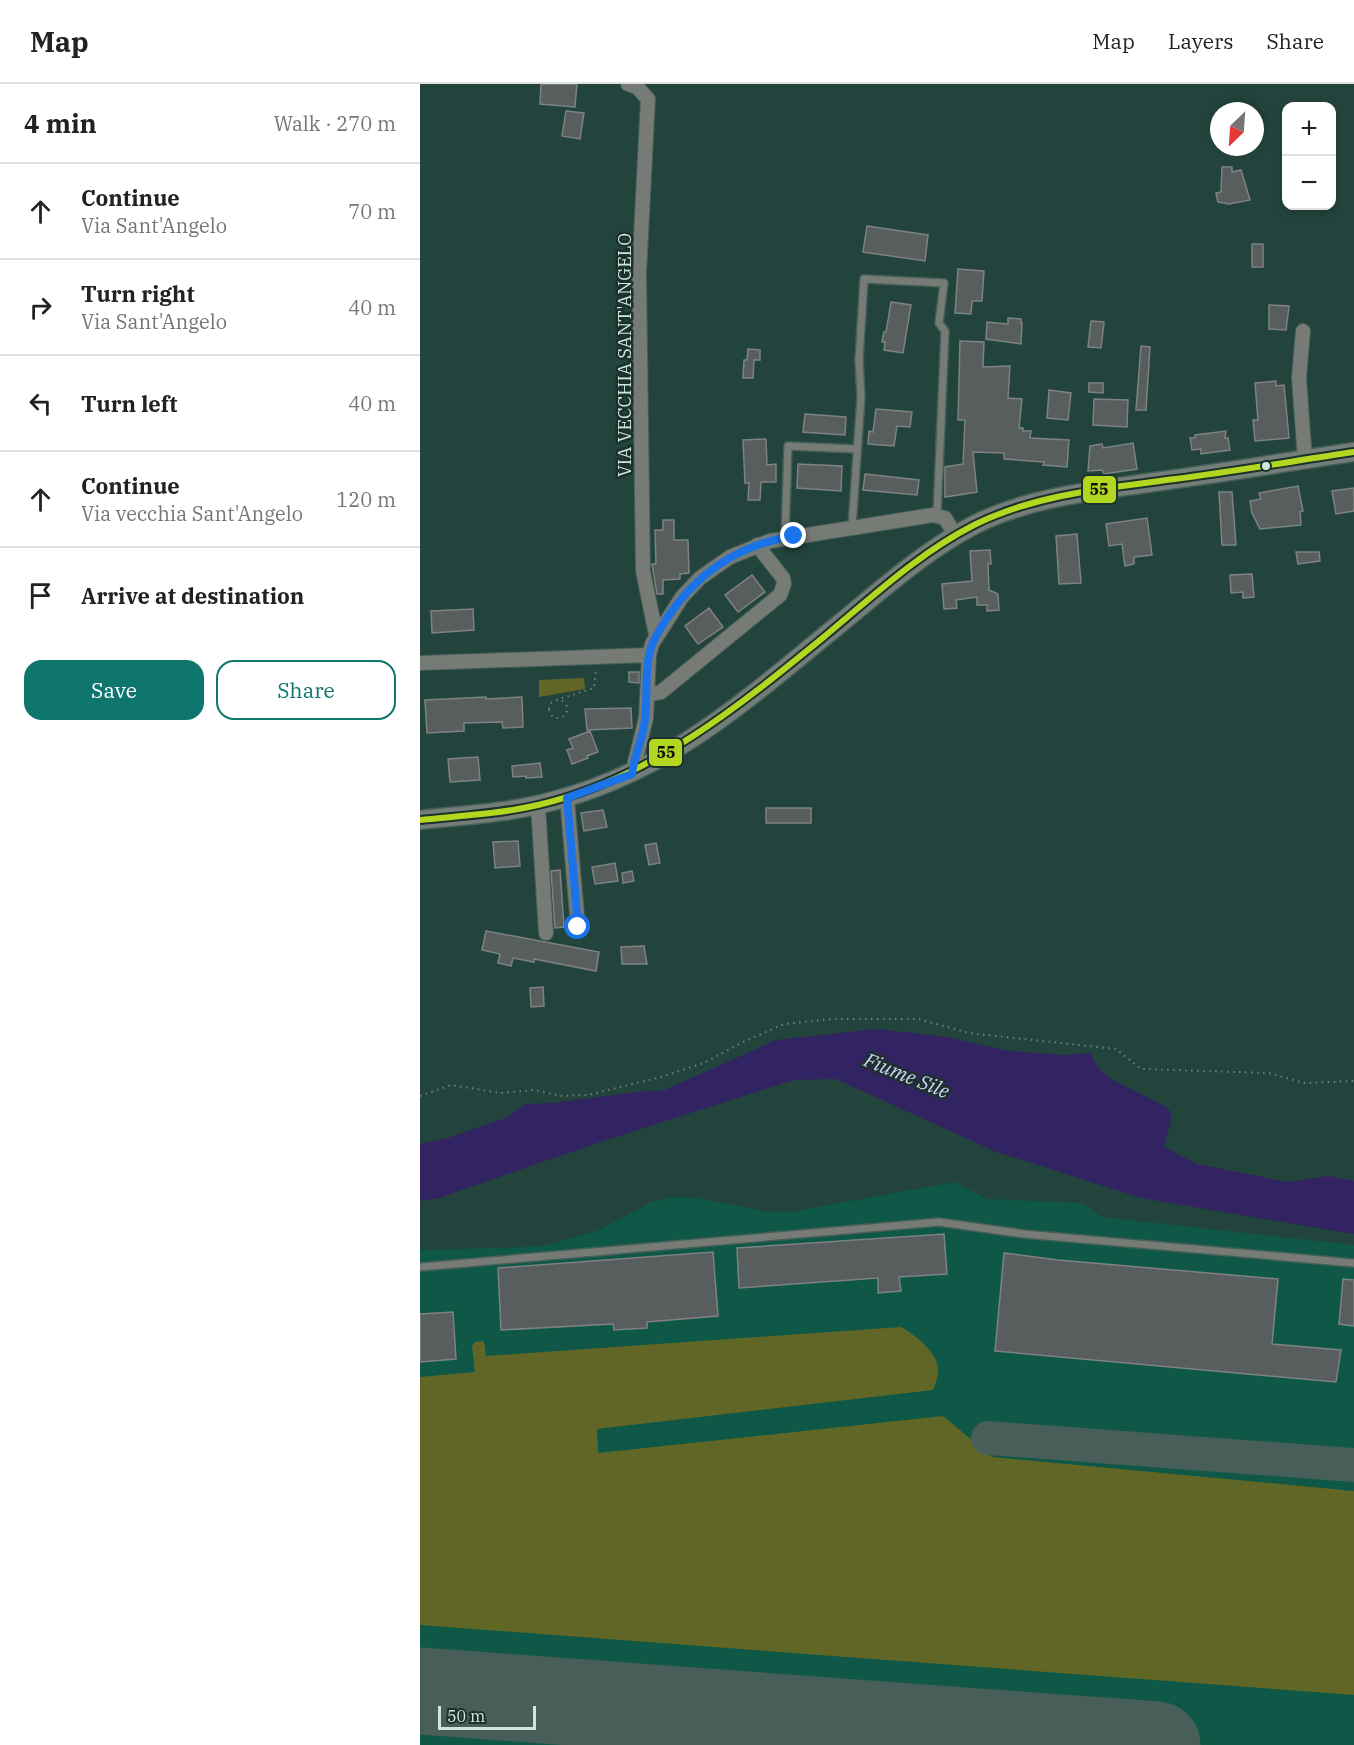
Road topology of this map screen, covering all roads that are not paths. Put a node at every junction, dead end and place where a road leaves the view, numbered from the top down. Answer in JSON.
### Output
{"nodes":[{"id":1,"x":628,"y":84,"type":"edge"},
{"id":2,"x":1303,"y":331,"type":"dead end"},
{"id":3,"x":857,"y":449,"type":"junction"},
{"id":4,"x":1354,"y":452,"type":"edge"},
{"id":5,"x":1305,"y":460,"type":"junction"},
{"id":6,"x":937,"y":515,"type":"junction"},
{"id":7,"x":852,"y":527,"type":"junction"},
{"id":8,"x":955,"y":535,"type":"junction"},
{"id":9,"x":785,"y":537,"type":"junction"},
{"id":10,"x":758,"y":545,"type":"junction"},
{"id":11,"x":656,"y":635,"type":"junction"},
{"id":12,"x":649,"y":655,"type":"junction"},
{"id":13,"x":420,"y":663,"type":"edge"},
{"id":14,"x":647,"y":695,"type":"junction"},
{"id":15,"x":632,"y":774,"type":"junction"},
{"id":16,"x":567,"y":798,"type":"junction"},
{"id":17,"x":538,"y":805,"type":"junction"},
{"id":18,"x":420,"y":820,"type":"edge"},
{"id":19,"x":578,"y":927,"type":"dead end"},
{"id":20,"x":546,"y":933,"type":"dead end"},
{"id":21,"x":1354,"y":1263,"type":"edge"},
{"id":22,"x":420,"y":1267,"type":"edge"}],
"edges":[{"from":1,"to":11,"type":"street","name":"VIA VECCHIA SANT'ANGELO"},
{"from":2,"to":5,"type":"street"},
{"from":3,"to":6,"type":"lane"},
{"from":3,"to":7,"type":"lane"},
{"from":3,"to":9,"type":"lane"},
{"from":4,"to":5,"type":"street"},
{"from":5,"to":8,"type":"street"},
{"from":6,"to":7,"type":"street"},
{"from":6,"to":8,"type":"street"},
{"from":7,"to":9,"type":"street"},
{"from":8,"to":15,"type":"street"},
{"from":9,"to":10,"type":"street"},
{"from":10,"to":11,"type":"street"},
{"from":10,"to":14,"type":"street"},
{"from":11,"to":12,"type":"street"},
{"from":12,"to":13,"type":"street"},
{"from":12,"to":14,"type":"street"},
{"from":14,"to":15,"type":"street"},
{"from":15,"to":16,"type":"street"},
{"from":16,"to":17,"type":"street"},
{"from":16,"to":19,"type":"street"},
{"from":17,"to":18,"type":"street"},
{"from":17,"to":20,"type":"street"},
{"from":21,"to":22,"type":"lane"}]}
